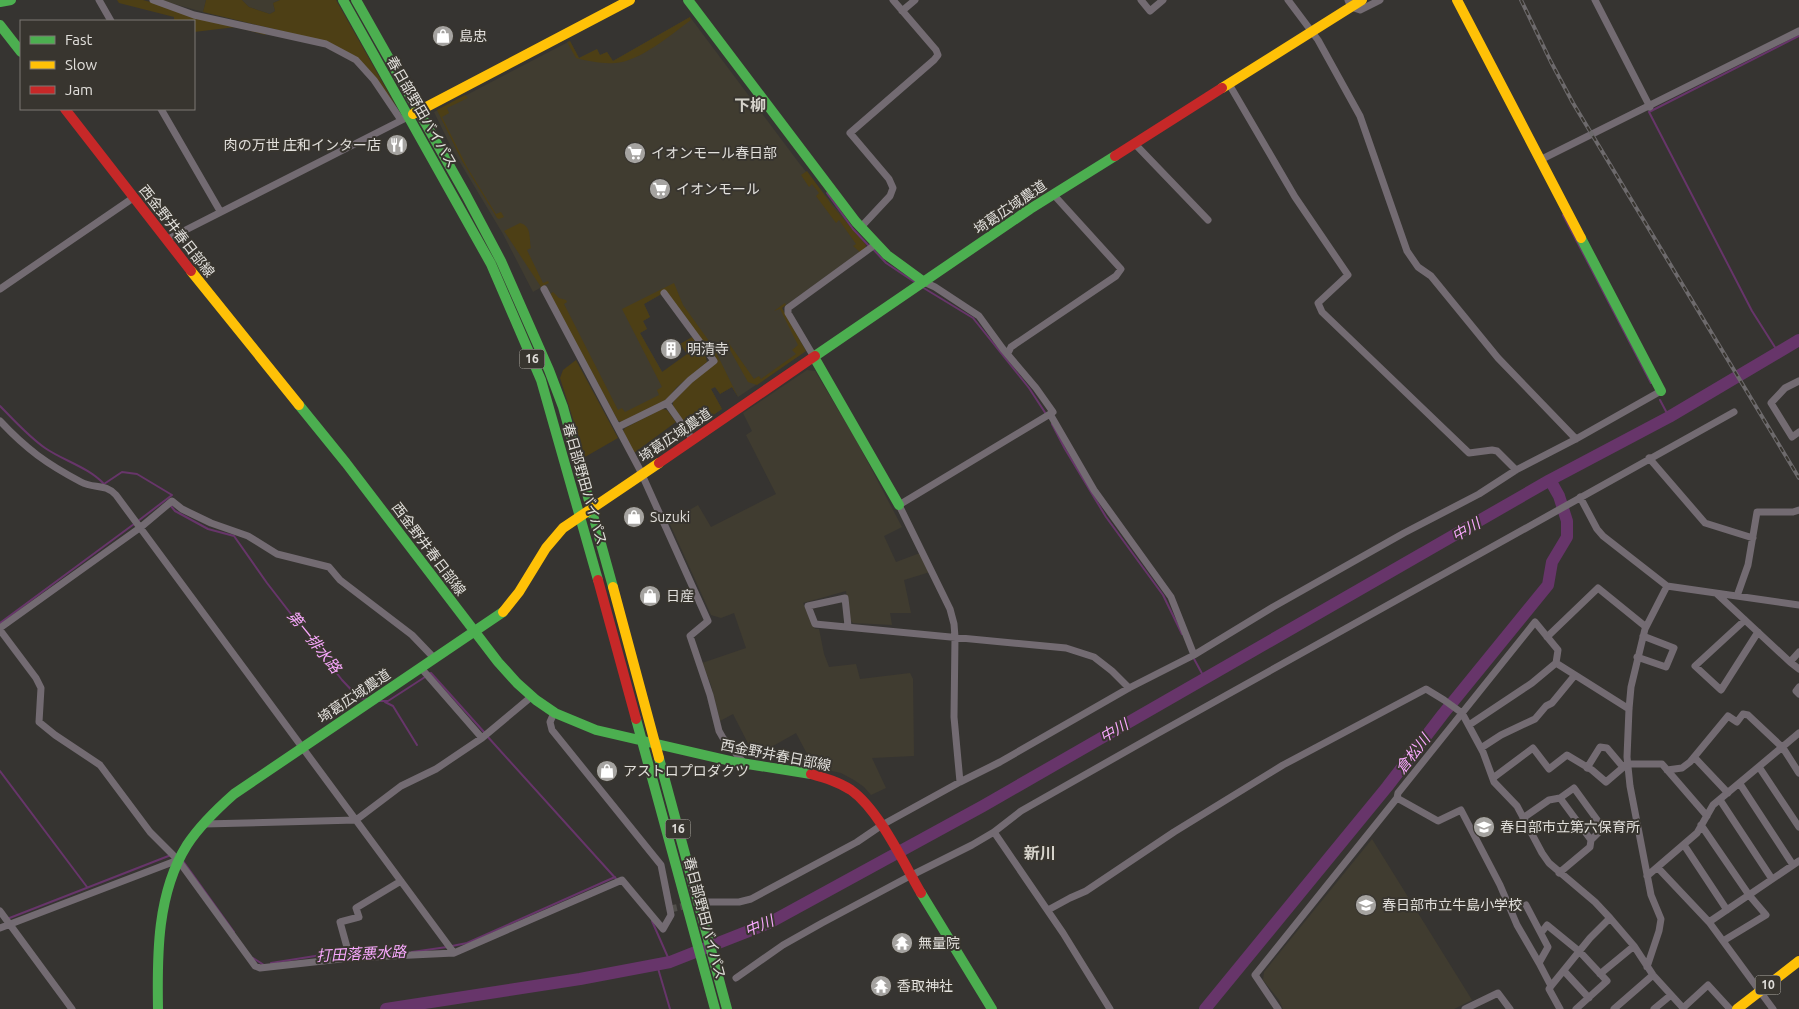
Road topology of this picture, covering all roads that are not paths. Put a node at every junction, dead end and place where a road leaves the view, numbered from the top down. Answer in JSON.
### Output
{"nodes":[{"id":1,"x":10,"y":0,"type":"edge"},
{"id":2,"x":99,"y":0,"type":"edge"},
{"id":3,"x":153,"y":0,"type":"edge"},
{"id":4,"x":343,"y":0,"type":"edge"},
{"id":5,"x":356,"y":0,"type":"edge"},
{"id":6,"x":630,"y":0,"type":"edge"},
{"id":7,"x":688,"y":0,"type":"edge"},
{"id":8,"x":894,"y":0,"type":"edge"},
{"id":9,"x":915,"y":0,"type":"edge"},
{"id":10,"x":1142,"y":0,"type":"edge"},
{"id":11,"x":1163,"y":0,"type":"edge"},
{"id":12,"x":1288,"y":0,"type":"edge"},
{"id":13,"x":1362,"y":0,"type":"edge"},
{"id":14,"x":1380,"y":0,"type":"edge"},
{"id":15,"x":1457,"y":0,"type":"edge"},
{"id":16,"x":1595,"y":0,"type":"edge"},
{"id":17,"x":0,"y":2,"type":"edge"},
{"id":18,"x":1349,"y":3,"type":"edge"},
{"id":19,"x":902,"y":11,"type":"junction"},
{"id":20,"x":109,"y":20,"type":"edge"},
{"id":21,"x":0,"y":25,"type":"edge"},
{"id":22,"x":1799,"y":30,"type":"edge"},
{"id":23,"x":1312,"y":32,"type":"junction"},
{"id":24,"x":20,"y":51,"type":"edge"},
{"id":25,"x":1228,"y":84,"type":"junction"},
{"id":26,"x":1650,"y":106,"type":"junction"},
{"id":27,"x":66,"y":110,"type":"edge"},
{"id":28,"x":162,"y":110,"type":"edge"},
{"id":29,"x":419,"y":111,"type":"junction"},
{"id":30,"x":404,"y":118,"type":"junction"},
{"id":31,"x":1135,"y":144,"type":"junction"},
{"id":32,"x":1540,"y":160,"type":"junction"},
{"id":33,"x":1053,"y":194,"type":"junction"},
{"id":34,"x":133,"y":198,"type":"junction"},
{"id":35,"x":220,"y":212,"type":"junction"},
{"id":36,"x":1208,"y":220,"type":"dead end"},
{"id":37,"x":861,"y":227,"type":"junction"},
{"id":38,"x":166,"y":240,"type":"junction"},
{"id":39,"x":876,"y":244,"type":"junction"},
{"id":40,"x":924,"y":282,"type":"junction"},
{"id":41,"x":0,"y":289,"type":"edge"},
{"id":42,"x":544,"y":289,"type":"dead end"},
{"id":43,"x":664,"y":293,"type":"dead end"},
{"id":44,"x":1008,"y":353,"type":"junction"},
{"id":45,"x":814,"y":357,"type":"junction"},
{"id":46,"x":1799,"y":381,"type":"edge"},
{"id":47,"x":1661,"y":391,"type":"joint"},
{"id":48,"x":667,"y":403,"type":"junction"},
{"id":49,"x":1734,"y":412,"type":"dead end"},
{"id":50,"x":1050,"y":414,"type":"junction"},
{"id":51,"x":0,"y":421,"type":"edge"},
{"id":52,"x":618,"y":427,"type":"junction"},
{"id":53,"x":1799,"y":432,"type":"edge"},
{"id":54,"x":1576,"y":438,"type":"junction"},
{"id":55,"x":692,"y":440,"type":"junction"},
{"id":56,"x":1649,"y":458,"type":"junction"},
{"id":57,"x":1516,"y":470,"type":"junction"},
{"id":58,"x":642,"y":475,"type":"junction"},
{"id":59,"x":1580,"y":497,"type":"junction"},
{"id":60,"x":899,"y":505,"type":"junction"},
{"id":61,"x":592,"y":509,"type":"junction"},
{"id":62,"x":1799,"y":510,"type":"edge"},
{"id":63,"x":580,"y":516,"type":"junction"},
{"id":64,"x":141,"y":527,"type":"junction"},
{"id":65,"x":1753,"y":538,"type":"junction"},
{"id":66,"x":1667,"y":586,"type":"junction"},
{"id":67,"x":1716,"y":594,"type":"junction"},
{"id":68,"x":1737,"y":596,"type":"junction"},
{"id":69,"x":1799,"y":606,"type":"edge"},
{"id":70,"x":1745,"y":620,"type":"junction"},
{"id":71,"x":848,"y":626,"type":"junction"},
{"id":72,"x":1646,"y":627,"type":"junction"},
{"id":73,"x":0,"y":629,"type":"edge"},
{"id":74,"x":475,"y":632,"type":"junction"},
{"id":75,"x":1758,"y":632,"type":"junction"},
{"id":76,"x":1643,"y":636,"type":"junction"},
{"id":77,"x":955,"y":637,"type":"junction"},
{"id":78,"x":1547,"y":637,"type":"junction"},
{"id":79,"x":1799,"y":652,"type":"edge"},
{"id":80,"x":1194,"y":655,"type":"junction"},
{"id":81,"x":1637,"y":658,"type":"junction"},
{"id":82,"x":435,"y":659,"type":"junction"},
{"id":83,"x":1790,"y":662,"type":"junction"},
{"id":84,"x":1556,"y":663,"type":"junction"},
{"id":85,"x":421,"y":668,"type":"junction"},
{"id":86,"x":1799,"y":669,"type":"edge"},
{"id":87,"x":1575,"y":675,"type":"junction"},
{"id":88,"x":1799,"y":687,"type":"edge"},
{"id":89,"x":1129,"y":688,"type":"junction"},
{"id":90,"x":1799,"y":694,"type":"edge"},
{"id":91,"x":531,"y":697,"type":"junction"},
{"id":92,"x":1629,"y":709,"type":"junction"},
{"id":93,"x":1460,"y":712,"type":"junction"},
{"id":94,"x":554,"y":713,"type":"junction"},
{"id":95,"x":1469,"y":725,"type":"junction"},
{"id":96,"x":1799,"y":733,"type":"edge"},
{"id":97,"x":482,"y":738,"type":"junction"},
{"id":98,"x":642,"y":742,"type":"junction"},
{"id":99,"x":655,"y":745,"type":"junction"},
{"id":100,"x":303,"y":747,"type":"junction"},
{"id":101,"x":1481,"y":748,"type":"junction"},
{"id":102,"x":1783,"y":748,"type":"junction"},
{"id":103,"x":1694,"y":757,"type":"junction"},
{"id":104,"x":744,"y":763,"type":"junction"},
{"id":105,"x":1625,"y":765,"type":"junction"},
{"id":106,"x":1587,"y":768,"type":"junction"},
{"id":107,"x":1759,"y":768,"type":"junction"},
{"id":108,"x":1667,"y":770,"type":"junction"},
{"id":109,"x":1799,"y":773,"type":"edge"},
{"id":110,"x":1493,"y":778,"type":"junction"},
{"id":111,"x":960,"y":782,"type":"junction"},
{"id":112,"x":1740,"y":784,"type":"junction"},
{"id":113,"x":1728,"y":793,"type":"junction"},
{"id":114,"x":1397,"y":798,"type":"junction"},
{"id":115,"x":1560,"y":798,"type":"junction"},
{"id":116,"x":1720,"y":800,"type":"junction"},
{"id":117,"x":1707,"y":816,"type":"junction"},
{"id":118,"x":1523,"y":818,"type":"junction"},
{"id":119,"x":356,"y":820,"type":"junction"},
{"id":120,"x":204,"y":824,"type":"junction"},
{"id":121,"x":1701,"y":825,"type":"junction"},
{"id":122,"x":1799,"y":827,"type":"edge"},
{"id":123,"x":883,"y":828,"type":"junction"},
{"id":124,"x":994,"y":832,"type":"junction"},
{"id":125,"x":1591,"y":840,"type":"junction"},
{"id":126,"x":1684,"y":845,"type":"junction"},
{"id":127,"x":178,"y":860,"type":"junction"},
{"id":128,"x":1796,"y":863,"type":"edge"},
{"id":129,"x":1658,"y":868,"type":"junction"},
{"id":130,"x":908,"y":872,"type":"junction"},
{"id":131,"x":1559,"y":873,"type":"junction"},
{"id":132,"x":1647,"y":876,"type":"junction"},
{"id":133,"x":1772,"y":879,"type":"junction"},
{"id":134,"x":401,"y":881,"type":"junction"},
{"id":135,"x":1749,"y":895,"type":"junction"},
{"id":136,"x":707,"y":902,"type":"dead end"},
{"id":137,"x":1526,"y":905,"type":"dead end"},
{"id":138,"x":1048,"y":910,"type":"junction"},
{"id":139,"x":1727,"y":910,"type":"junction"},
{"id":140,"x":0,"y":911,"type":"edge"},
{"id":141,"x":1610,"y":918,"type":"junction"},
{"id":142,"x":1709,"y":922,"type":"junction"},
{"id":143,"x":10,"y":924,"type":"junction"},
{"id":144,"x":0,"y":928,"type":"edge"},
{"id":145,"x":1541,"y":933,"type":"junction"},
{"id":146,"x":1723,"y":941,"type":"junction"},
{"id":147,"x":1634,"y":946,"type":"junction"},
{"id":148,"x":1580,"y":952,"type":"junction"},
{"id":149,"x":454,"y":953,"type":"junction"},
{"id":150,"x":350,"y":958,"type":"junction"},
{"id":151,"x":1799,"y":962,"type":"edge"},
{"id":152,"x":1539,"y":963,"type":"junction"},
{"id":153,"x":1647,"y":967,"type":"junction"},
{"id":154,"x":1564,"y":971,"type":"junction"},
{"id":155,"x":1600,"y":974,"type":"junction"},
{"id":156,"x":1653,"y":975,"type":"junction"},
{"id":157,"x":736,"y":978,"type":"dead end"},
{"id":158,"x":714,"y":983,"type":"junction"},
{"id":159,"x":1551,"y":986,"type":"junction"},
{"id":160,"x":1760,"y":992,"type":"junction"},
{"id":161,"x":1671,"y":995,"type":"junction"},
{"id":162,"x":1589,"y":998,"type":"junction"},
{"id":163,"x":1684,"y":1008,"type":"edge"},
{"id":164,"x":72,"y":1009,"type":"edge"},
{"id":165,"x":158,"y":1009,"type":"edge"},
{"id":166,"x":715,"y":1009,"type":"edge"},
{"id":167,"x":727,"y":1009,"type":"edge"},
{"id":168,"x":992,"y":1009,"type":"edge"},
{"id":169,"x":1110,"y":1009,"type":"edge"},
{"id":170,"x":1278,"y":1009,"type":"edge"},
{"id":171,"x":1465,"y":1009,"type":"edge"},
{"id":172,"x":1510,"y":1009,"type":"edge"},
{"id":173,"x":1560,"y":1009,"type":"edge"},
{"id":174,"x":1576,"y":1009,"type":"edge"},
{"id":175,"x":1614,"y":1009,"type":"edge"},
{"id":176,"x":1654,"y":1009,"type":"edge"},
{"id":177,"x":1730,"y":1009,"type":"edge"},
{"id":178,"x":1737,"y":1009,"type":"edge"},
{"id":179,"x":1773,"y":1009,"type":"edge"}],
"edges":[{"from":1,"to":17,"type":"main road"},
{"from":2,"to":20,"type":"street"},
{"from":3,"to":30,"type":"street"},
{"from":4,"to":30,"type":"main road","name":"春日部野田バイパス","number":"16"},
{"from":5,"to":29,"type":"main road","name":"春日部野田バイパス","number":"16"},
{"from":6,"to":29,"type":"main road"},
{"from":7,"to":37,"type":"main road"},
{"from":8,"to":19,"type":"street"},
{"from":9,"to":19,"type":"street"},
{"from":10,"to":11,"type":"street"},
{"from":12,"to":23,"type":"street"},
{"from":13,"to":18,"type":"main road","name":"埼葛広域農道"},
{"from":14,"to":18,"type":"street"},
{"from":15,"to":32,"type":"main road"},
{"from":16,"to":26,"type":"street"},
{"from":18,"to":23,"type":"main road","name":"埼葛広域農道"},
{"from":19,"to":37,"type":"street"},
{"from":21,"to":24,"type":"main road"},
{"from":22,"to":26,"type":"street"},
{"from":23,"to":25,"type":"main road","name":"埼葛広域農道"},
{"from":23,"to":54,"type":"street"},
{"from":25,"to":31,"type":"main road","name":"埼葛広域農道"},
{"from":25,"to":57,"type":"street"},
{"from":26,"to":32,"type":"street"},
{"from":27,"to":34,"type":"main road","name":"西金野井春日部線"},
{"from":28,"to":35,"type":"street"},
{"from":29,"to":30,"type":"main road"},
{"from":29,"to":61,"type":"main road","name":"春日部野田バイパス","number":"16"},
{"from":30,"to":35,"type":"street"},
{"from":30,"to":63,"type":"main road","name":"春日部野田バイパス","number":"16"},
{"from":31,"to":33,"type":"main road","name":"埼葛広域農道"},
{"from":31,"to":36,"type":"street"},
{"from":32,"to":47,"type":"main road"},
{"from":33,"to":40,"type":"main road","name":"埼葛広域農道"},
{"from":33,"to":44,"type":"street"},
{"from":34,"to":38,"type":"main road","name":"西金野井春日部線"},
{"from":34,"to":41,"type":"street"},
{"from":35,"to":38,"type":"street"},
{"from":37,"to":39,"type":"main road"},
{"from":38,"to":74,"type":"main road","name":"西金野井春日部線"},
{"from":39,"to":40,"type":"main road"},
{"from":39,"to":45,"type":"street"},
{"from":40,"to":44,"type":"street"},
{"from":40,"to":45,"type":"main road","name":"埼葛広域農道"},
{"from":42,"to":52,"type":"street"},
{"from":43,"to":48,"type":"street"},
{"from":44,"to":50,"type":"street"},
{"from":45,"to":55,"type":"main road","name":"埼葛広域農道"},
{"from":45,"to":60,"type":"main road"},
{"from":46,"to":53,"type":"street"},
{"from":47,"to":54,"type":"street"},
{"from":48,"to":52,"type":"street"},
{"from":48,"to":55,"type":"street"},
{"from":49,"to":56,"type":"street"},
{"from":50,"to":60,"type":"street"},
{"from":50,"to":80,"type":"street"},
{"from":51,"to":64,"type":"street"},
{"from":52,"to":58,"type":"street"},
{"from":54,"to":57,"type":"street"},
{"from":55,"to":58,"type":"main road","name":"埼葛広域農道"},
{"from":56,"to":59,"type":"street"},
{"from":56,"to":65,"type":"street"},
{"from":57,"to":80,"type":"street"},
{"from":58,"to":61,"type":"main road","name":"埼葛広域農道"},
{"from":58,"to":104,"type":"street"},
{"from":59,"to":66,"type":"street"},
{"from":59,"to":124,"type":"street"},
{"from":60,"to":77,"type":"street"},
{"from":61,"to":63,"type":"main road","name":"埼葛広域農道"},
{"from":61,"to":99,"type":"main road","name":"春日部野田バイパス","number":"16"},
{"from":62,"to":65,"type":"street"},
{"from":63,"to":74,"type":"main road","name":"埼葛広域農道"},
{"from":63,"to":98,"type":"main road","name":"春日部野田バイパス","number":"16"},
{"from":64,"to":73,"type":"street"},
{"from":64,"to":82,"type":"street"},
{"from":64,"to":100,"type":"street"},
{"from":65,"to":68,"type":"street"},
{"from":66,"to":67,"type":"street"},
{"from":66,"to":72,"type":"street"},
{"from":67,"to":68,"type":"street"},
{"from":67,"to":70,"type":"street"},
{"from":68,"to":69,"type":"street"},
{"from":70,"to":75,"type":"street"},
{"from":70,"to":75,"type":"street"},
{"from":71,"to":71,"type":"street"},
{"from":71,"to":77,"type":"street"},
{"from":72,"to":76,"type":"street"},
{"from":72,"to":78,"type":"street"},
{"from":73,"to":127,"type":"street"},
{"from":74,"to":82,"type":"main road","name":"埼葛広域農道"},
{"from":74,"to":91,"type":"main road","name":"西金野井春日部線"},
{"from":75,"to":83,"type":"street"},
{"from":76,"to":81,"type":"street"},
{"from":76,"to":81,"type":"street"},
{"from":77,"to":89,"type":"street"},
{"from":77,"to":111,"type":"street"},
{"from":78,"to":84,"type":"street"},
{"from":78,"to":93,"type":"street"},
{"from":79,"to":83,"type":"street"},
{"from":80,"to":89,"type":"street"},
{"from":81,"to":92,"type":"street"},
{"from":82,"to":85,"type":"main road","name":"埼葛広域農道"},
{"from":83,"to":86,"type":"street"},
{"from":84,"to":87,"type":"street"},
{"from":84,"to":95,"type":"street"},
{"from":85,"to":97,"type":"street"},
{"from":85,"to":100,"type":"main road","name":"埼葛広域農道"},
{"from":87,"to":92,"type":"street"},
{"from":87,"to":101,"type":"street"},
{"from":88,"to":90,"type":"street"},
{"from":89,"to":111,"type":"street"},
{"from":91,"to":94,"type":"main road","name":"西金野井春日部線"},
{"from":91,"to":97,"type":"street"},
{"from":92,"to":105,"type":"street"},
{"from":93,"to":95,"type":"street"},
{"from":93,"to":114,"type":"street"},
{"from":93,"to":138,"type":"street"},
{"from":94,"to":98,"type":"main road","name":"西金野井春日部線"},
{"from":94,"to":149,"type":"street"},
{"from":95,"to":101,"type":"street"},
{"from":96,"to":102,"type":"street"},
{"from":97,"to":119,"type":"street"},
{"from":98,"to":99,"type":"main road","name":"西金野井春日部線"},
{"from":98,"to":158,"type":"main road","name":"春日部野田バイパス","number":"16"},
{"from":99,"to":104,"type":"main road","name":"西金野井春日部線"},
{"from":99,"to":158,"type":"main road","name":"春日部野田バイパス","number":"16"},
{"from":100,"to":119,"type":"street"},
{"from":100,"to":120,"type":"main road","name":"埼葛広域農道"},
{"from":101,"to":110,"type":"street"},
{"from":102,"to":103,"type":"street"},
{"from":102,"to":107,"type":"street"},
{"from":102,"to":109,"type":"street"},
{"from":103,"to":108,"type":"street"},
{"from":103,"to":113,"type":"street"},
{"from":104,"to":123,"type":"main road","name":"西金野井春日部線"},
{"from":105,"to":106,"type":"street"},
{"from":105,"to":106,"type":"street"},
{"from":105,"to":108,"type":"street"},
{"from":105,"to":132,"type":"street"},
{"from":106,"to":110,"type":"street"},
{"from":107,"to":112,"type":"street"},
{"from":107,"to":122,"type":"street"},
{"from":108,"to":117,"type":"street"},
{"from":110,"to":118,"type":"street"},
{"from":111,"to":123,"type":"street"},
{"from":112,"to":113,"type":"street"},
{"from":112,"to":128,"type":"street"},
{"from":113,"to":116,"type":"street"},
{"from":114,"to":152,"type":"street"},
{"from":114,"to":170,"type":"street"},
{"from":115,"to":118,"type":"street"},
{"from":115,"to":125,"type":"street"},
{"from":115,"to":125,"type":"street"},
{"from":116,"to":117,"type":"street"},
{"from":116,"to":133,"type":"street"},
{"from":117,"to":121,"type":"street"},
{"from":118,"to":131,"type":"street"},
{"from":119,"to":120,"type":"street"},
{"from":119,"to":134,"type":"street"},
{"from":120,"to":127,"type":"main road","name":"埼葛広域農道"},
{"from":121,"to":126,"type":"street"},
{"from":121,"to":135,"type":"street"},
{"from":123,"to":130,"type":"main road","name":"西金野井春日部線"},
{"from":123,"to":136,"type":"street"},
{"from":124,"to":130,"type":"street"},
{"from":124,"to":138,"type":"street"},
{"from":125,"to":131,"type":"street"},
{"from":126,"to":129,"type":"street"},
{"from":126,"to":139,"type":"street"},
{"from":127,"to":143,"type":"street"},
{"from":127,"to":150,"type":"street"},
{"from":127,"to":165,"type":"main road","name":"埼葛広域農道"},
{"from":128,"to":133,"type":"street"},
{"from":129,"to":132,"type":"street"},
{"from":129,"to":142,"type":"street"},
{"from":130,"to":157,"type":"street"},
{"from":130,"to":168,"type":"main road"},
{"from":131,"to":141,"type":"street"},
{"from":132,"to":153,"type":"street"},
{"from":133,"to":135,"type":"street"},
{"from":134,"to":149,"type":"street"},
{"from":134,"to":150,"type":"street"},
{"from":135,"to":139,"type":"street"},
{"from":135,"to":146,"type":"street"},
{"from":137,"to":145,"type":"street"},
{"from":138,"to":169,"type":"street"},
{"from":139,"to":142,"type":"street"},
{"from":140,"to":143,"type":"street"},
{"from":141,"to":147,"type":"street"},
{"from":141,"to":148,"type":"street"},
{"from":142,"to":146,"type":"street"},
{"from":143,"to":144,"type":"street"},
{"from":143,"to":164,"type":"street"},
{"from":145,"to":148,"type":"street"},
{"from":145,"to":152,"type":"street"},
{"from":146,"to":160,"type":"street"},
{"from":147,"to":153,"type":"street"},
{"from":147,"to":155,"type":"street"},
{"from":148,"to":154,"type":"street"},
{"from":148,"to":155,"type":"street"},
{"from":149,"to":150,"type":"street"},
{"from":151,"to":160,"type":"main road","number":"10"},
{"from":152,"to":159,"type":"street"},
{"from":153,"to":156,"type":"street"},
{"from":154,"to":159,"type":"street"},
{"from":154,"to":162,"type":"street"},
{"from":155,"to":162,"type":"street"},
{"from":156,"to":161,"type":"street"},
{"from":156,"to":175,"type":"street"},
{"from":158,"to":166,"type":"main road","name":"春日部野田バイパス","number":"16"},
{"from":158,"to":167,"type":"main road","name":"春日部野田バイパス","number":"16"},
{"from":159,"to":173,"type":"street"},
{"from":160,"to":178,"type":"main road","number":"10"},
{"from":160,"to":179,"type":"street"},
{"from":161,"to":163,"type":"street"},
{"from":161,"to":176,"type":"street"},
{"from":162,"to":174,"type":"street"},
{"from":163,"to":177,"type":"street"},
{"from":171,"to":172,"type":"street"}]}
